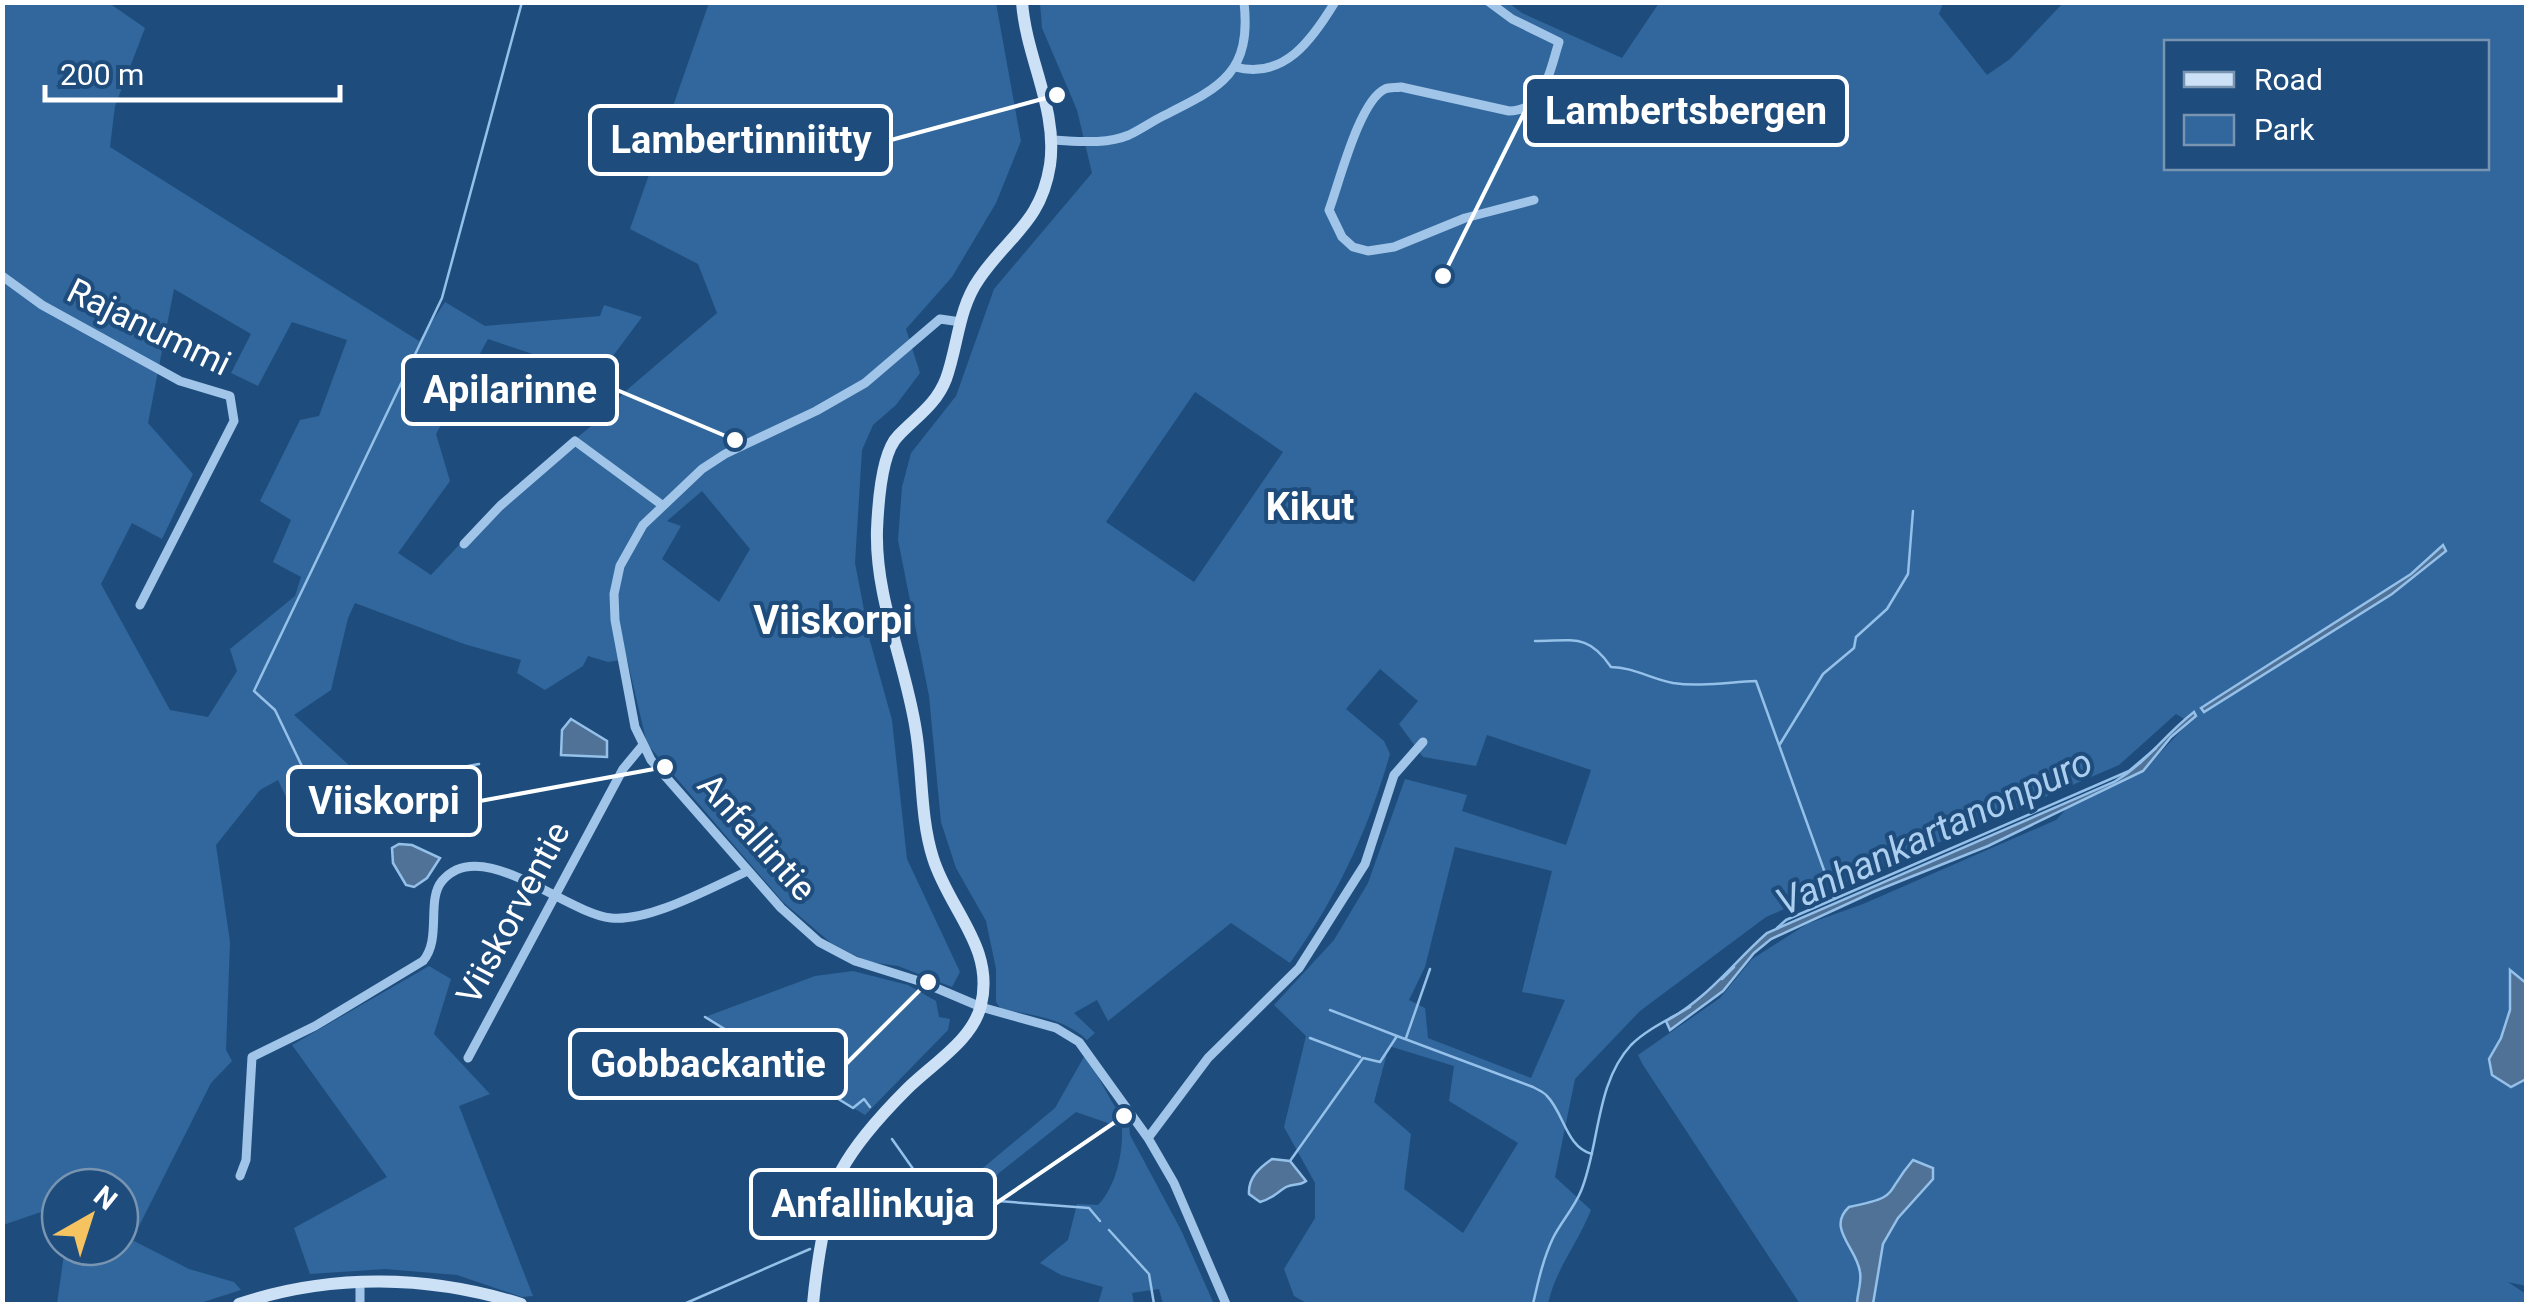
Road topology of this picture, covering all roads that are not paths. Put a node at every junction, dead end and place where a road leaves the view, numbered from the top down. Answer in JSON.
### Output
{"nodes":[{"id":1,"x":1022,"y":2,"type":"edge"},
{"id":2,"x":1244,"y":2,"type":"edge"},
{"id":3,"x":1335,"y":2,"type":"edge"},
{"id":4,"x":1489,"y":2,"type":"edge"},
{"id":5,"x":1236,"y":67,"type":"junction"},
{"id":6,"x":1052,"y":140,"type":"junction"},
{"id":7,"x":1534,"y":200,"type":"dead end"},
{"id":8,"x":2,"y":276,"type":"edge"},
{"id":9,"x":961,"y":322,"type":"junction"},
{"id":10,"x":662,"y":504,"type":"junction"},
{"id":11,"x":464,"y":544,"type":"dead end"},
{"id":12,"x":140,"y":605,"type":"dead end"},
{"id":13,"x":1424,"y":742,"type":"dead end"},
{"id":14,"x":642,"y":746,"type":"junction"},
{"id":15,"x":748,"y":871,"type":"junction"},
{"id":16,"x":554,"y":895,"type":"junction"},
{"id":17,"x":981,"y":1008,"type":"junction"},
{"id":18,"x":468,"y":1058,"type":"dead end"},
{"id":19,"x":1148,"y":1138,"type":"junction"},
{"id":20,"x":240,"y":1176,"type":"dead end"},
{"id":21,"x":360,"y":1282,"type":"junction"},
{"id":22,"x":813,"y":1302,"type":"edge"},
{"id":23,"x":240,"y":1304,"type":"edge"},
{"id":24,"x":360,"y":1304,"type":"edge"},
{"id":25,"x":521,"y":1304,"type":"edge"},
{"id":26,"x":1226,"y":1304,"type":"edge"}],
"edges":[{"from":1,"to":6,"type":"street"},
{"from":2,"to":5,"type":"street"},
{"from":3,"to":5,"type":"street"},
{"from":4,"to":7,"type":"street"},
{"from":5,"to":6,"type":"street"},
{"from":6,"to":9,"type":"street"},
{"from":8,"to":12,"type":"street","name":"Rajanummi"},
{"from":9,"to":10,"type":"street","name":"Anfallintie"},
{"from":9,"to":17,"type":"street"},
{"from":10,"to":11,"type":"street"},
{"from":10,"to":14,"type":"street","name":"Anfallintie"},
{"from":13,"to":19,"type":"street"},
{"from":14,"to":15,"type":"street","name":"Anfallintie"},
{"from":14,"to":16,"type":"street","name":"Viiskorventie"},
{"from":15,"to":16,"type":"street"},
{"from":15,"to":17,"type":"street","name":"Anfallintie"},
{"from":16,"to":18,"type":"street","name":"Viiskorventie"},
{"from":16,"to":20,"type":"street"},
{"from":17,"to":19,"type":"street","name":"Anfallintie"},
{"from":17,"to":22,"type":"street"},
{"from":19,"to":26,"type":"street","name":"Anfallintie"},
{"from":21,"to":23,"type":"street"},
{"from":21,"to":24,"type":"street"},
{"from":21,"to":25,"type":"street"}]}
